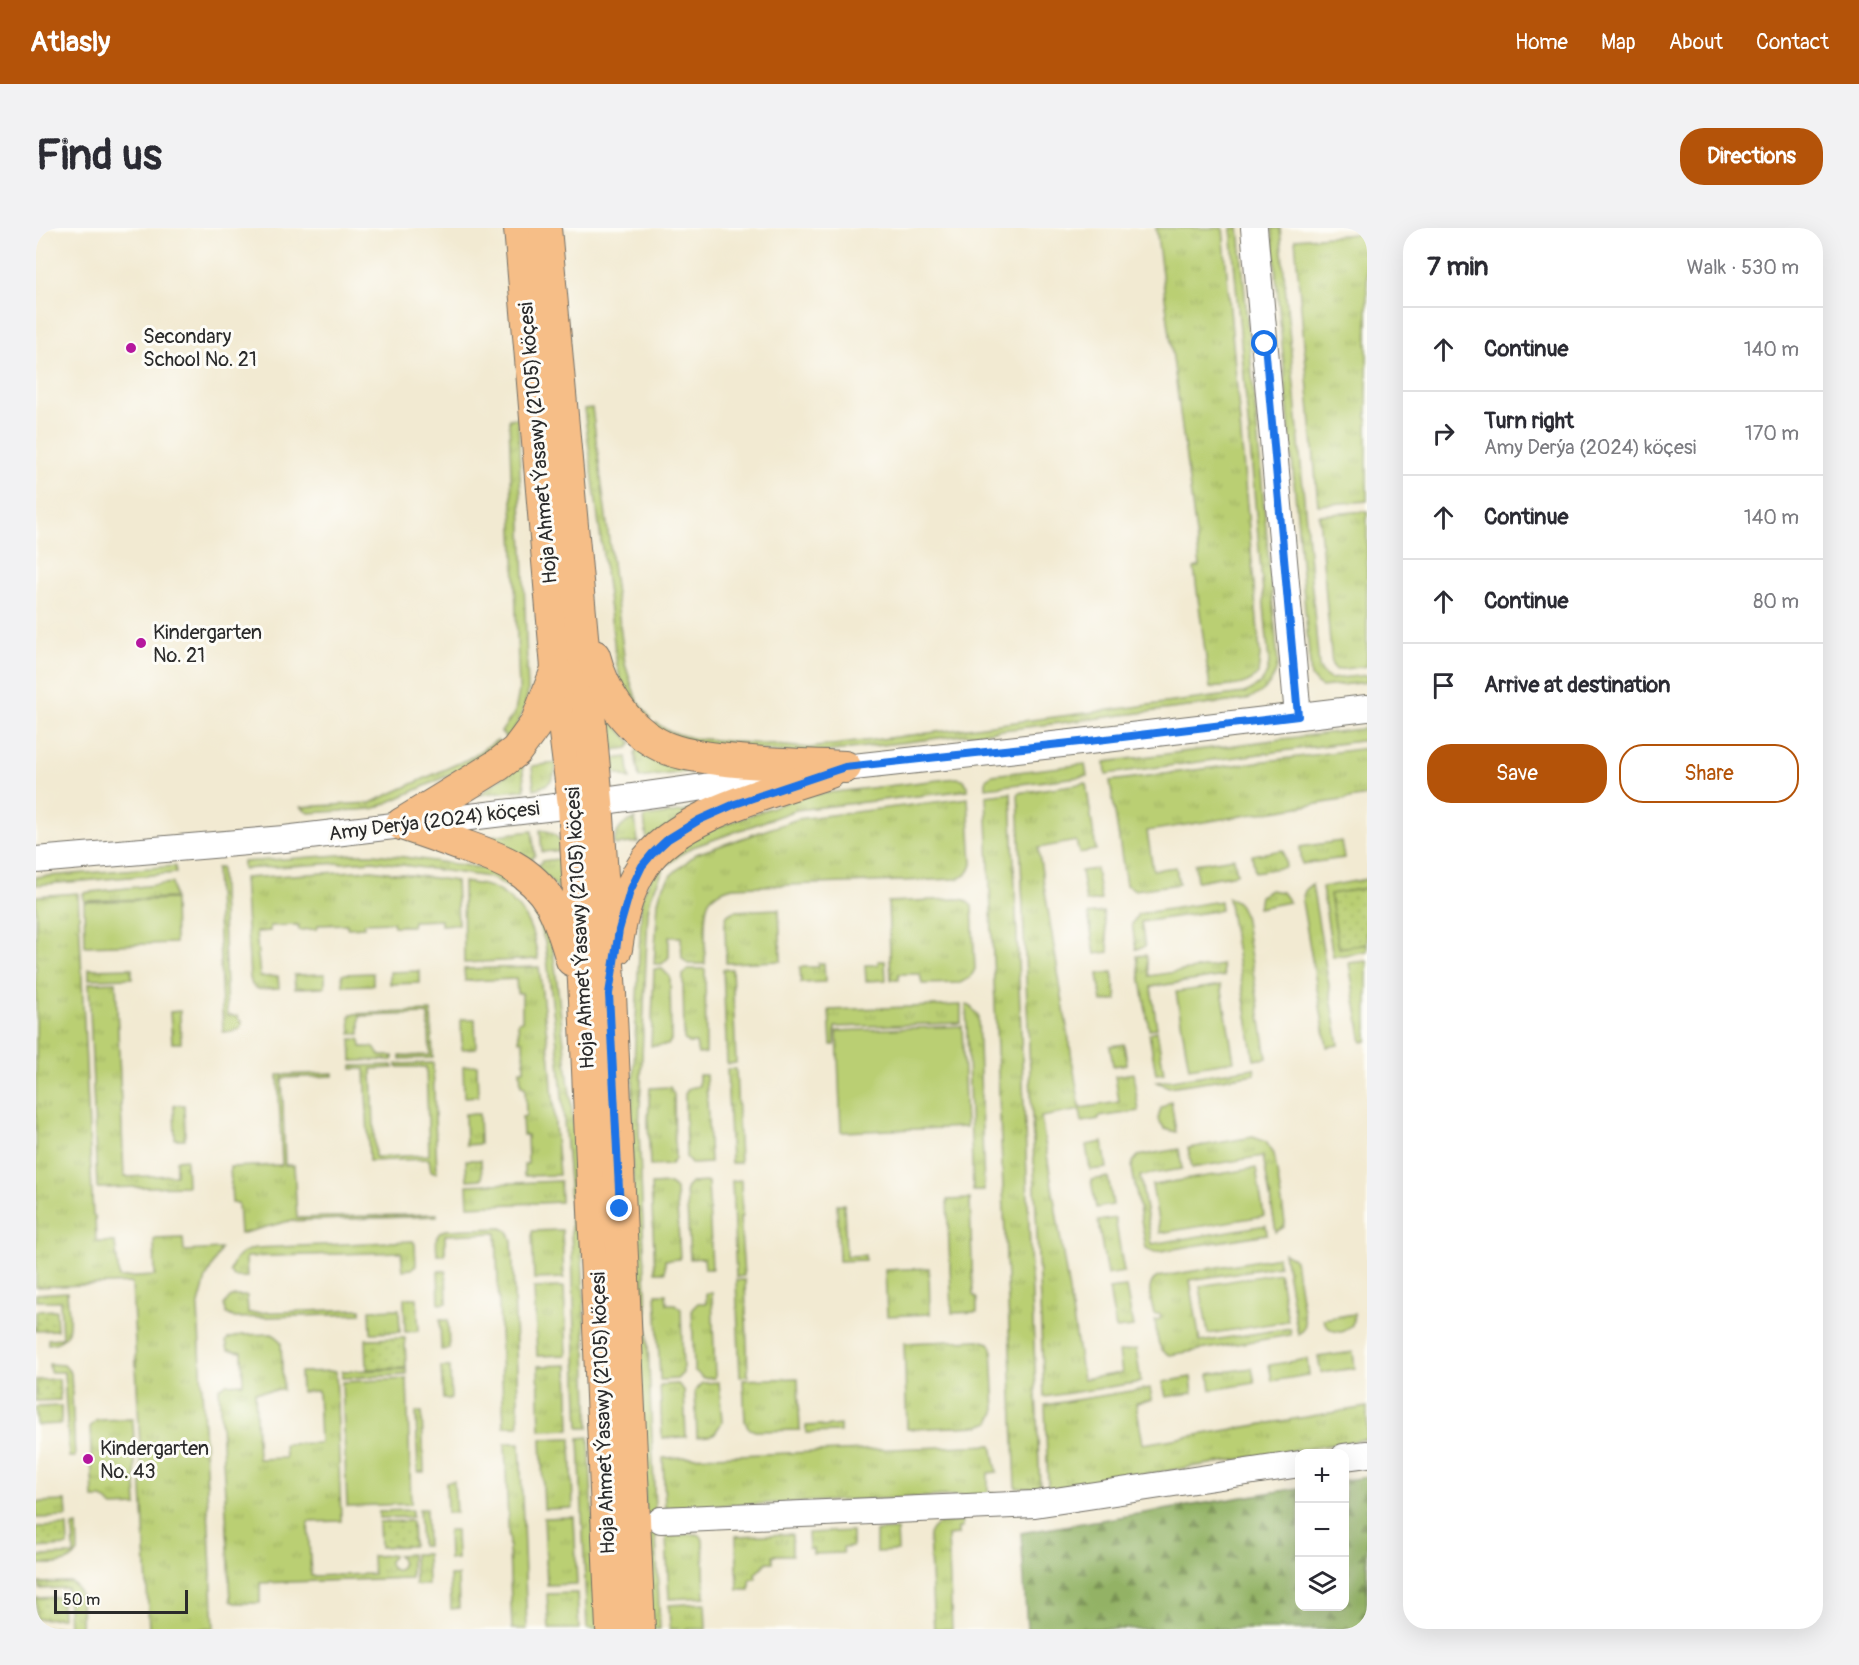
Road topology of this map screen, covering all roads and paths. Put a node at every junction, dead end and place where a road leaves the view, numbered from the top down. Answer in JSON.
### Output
{"nodes":[{"id":1,"x":520,"y":228,"type":"edge"},
{"id":2,"x":545,"y":228,"type":"edge"},
{"id":3,"x":1254,"y":228,"type":"edge"},
{"id":4,"x":574,"y":559,"type":"junction"},
{"id":5,"x":557,"y":668,"type":"junction"},
{"id":6,"x":1367,"y":708,"type":"edge"},
{"id":7,"x":1298,"y":716,"type":"junction"},
{"id":8,"x":845,"y":767,"type":"junction"},
{"id":9,"x":585,"y":804,"type":"junction"},
{"id":10,"x":402,"y":824,"type":"junction"},
{"id":11,"x":36,"y":860,"type":"edge"},
{"id":12,"x":597,"y":997,"type":"junction"},
{"id":13,"x":1367,"y":1454,"type":"edge"},
{"id":14,"x":1349,"y":1456,"type":"edge"},
{"id":15,"x":1295,"y":1465,"type":"edge"},
{"id":16,"x":661,"y":1520,"type":"dead end"},
{"id":17,"x":612,"y":1629,"type":"edge"},
{"id":18,"x":639,"y":1629,"type":"edge"}],
"edges":[{"from":1,"to":5,"type":"main road","name":"Hoja Ahmet Ýasawy (2105) köçesi"},
{"from":2,"to":4,"type":"main road","name":"Hoja Ahmet Ýasawy (2105) köçesi"},
{"from":3,"to":7,"type":"street"},
{"from":4,"to":8,"type":"main road"},
{"from":4,"to":9,"type":"main road","name":"Hoja Ahmet Ýasawy (2105) köçesi"},
{"from":5,"to":9,"type":"main road","name":"Hoja Ahmet Ýasawy (2105) köçesi"},
{"from":5,"to":10,"type":"main road"},
{"from":6,"to":7,"type":"street","name":"Amy Derýa (2024) köçesi"},
{"from":7,"to":8,"type":"street","name":"Amy Derýa (2024) köçesi"},
{"from":8,"to":9,"type":"street","name":"Amy Derýa (2024) köçesi"},
{"from":8,"to":12,"type":"main road"},
{"from":9,"to":10,"type":"street","name":"Amy Derýa (2024) köçesi"},
{"from":9,"to":12,"type":"main road","name":"Hoja Ahmet Ýasawy (2105) köçesi"},
{"from":10,"to":11,"type":"street","name":"Amy Derýa (2024) köçesi"},
{"from":10,"to":12,"type":"main road"},
{"from":12,"to":17,"type":"main road","name":"Hoja Ahmet Ýasawy (2105) köçesi"},
{"from":12,"to":18,"type":"main road","name":"Hoja Ahmet Ýasawy (2105) köçesi"},
{"from":13,"to":14,"type":"street"},
{"from":15,"to":16,"type":"street"}]}
